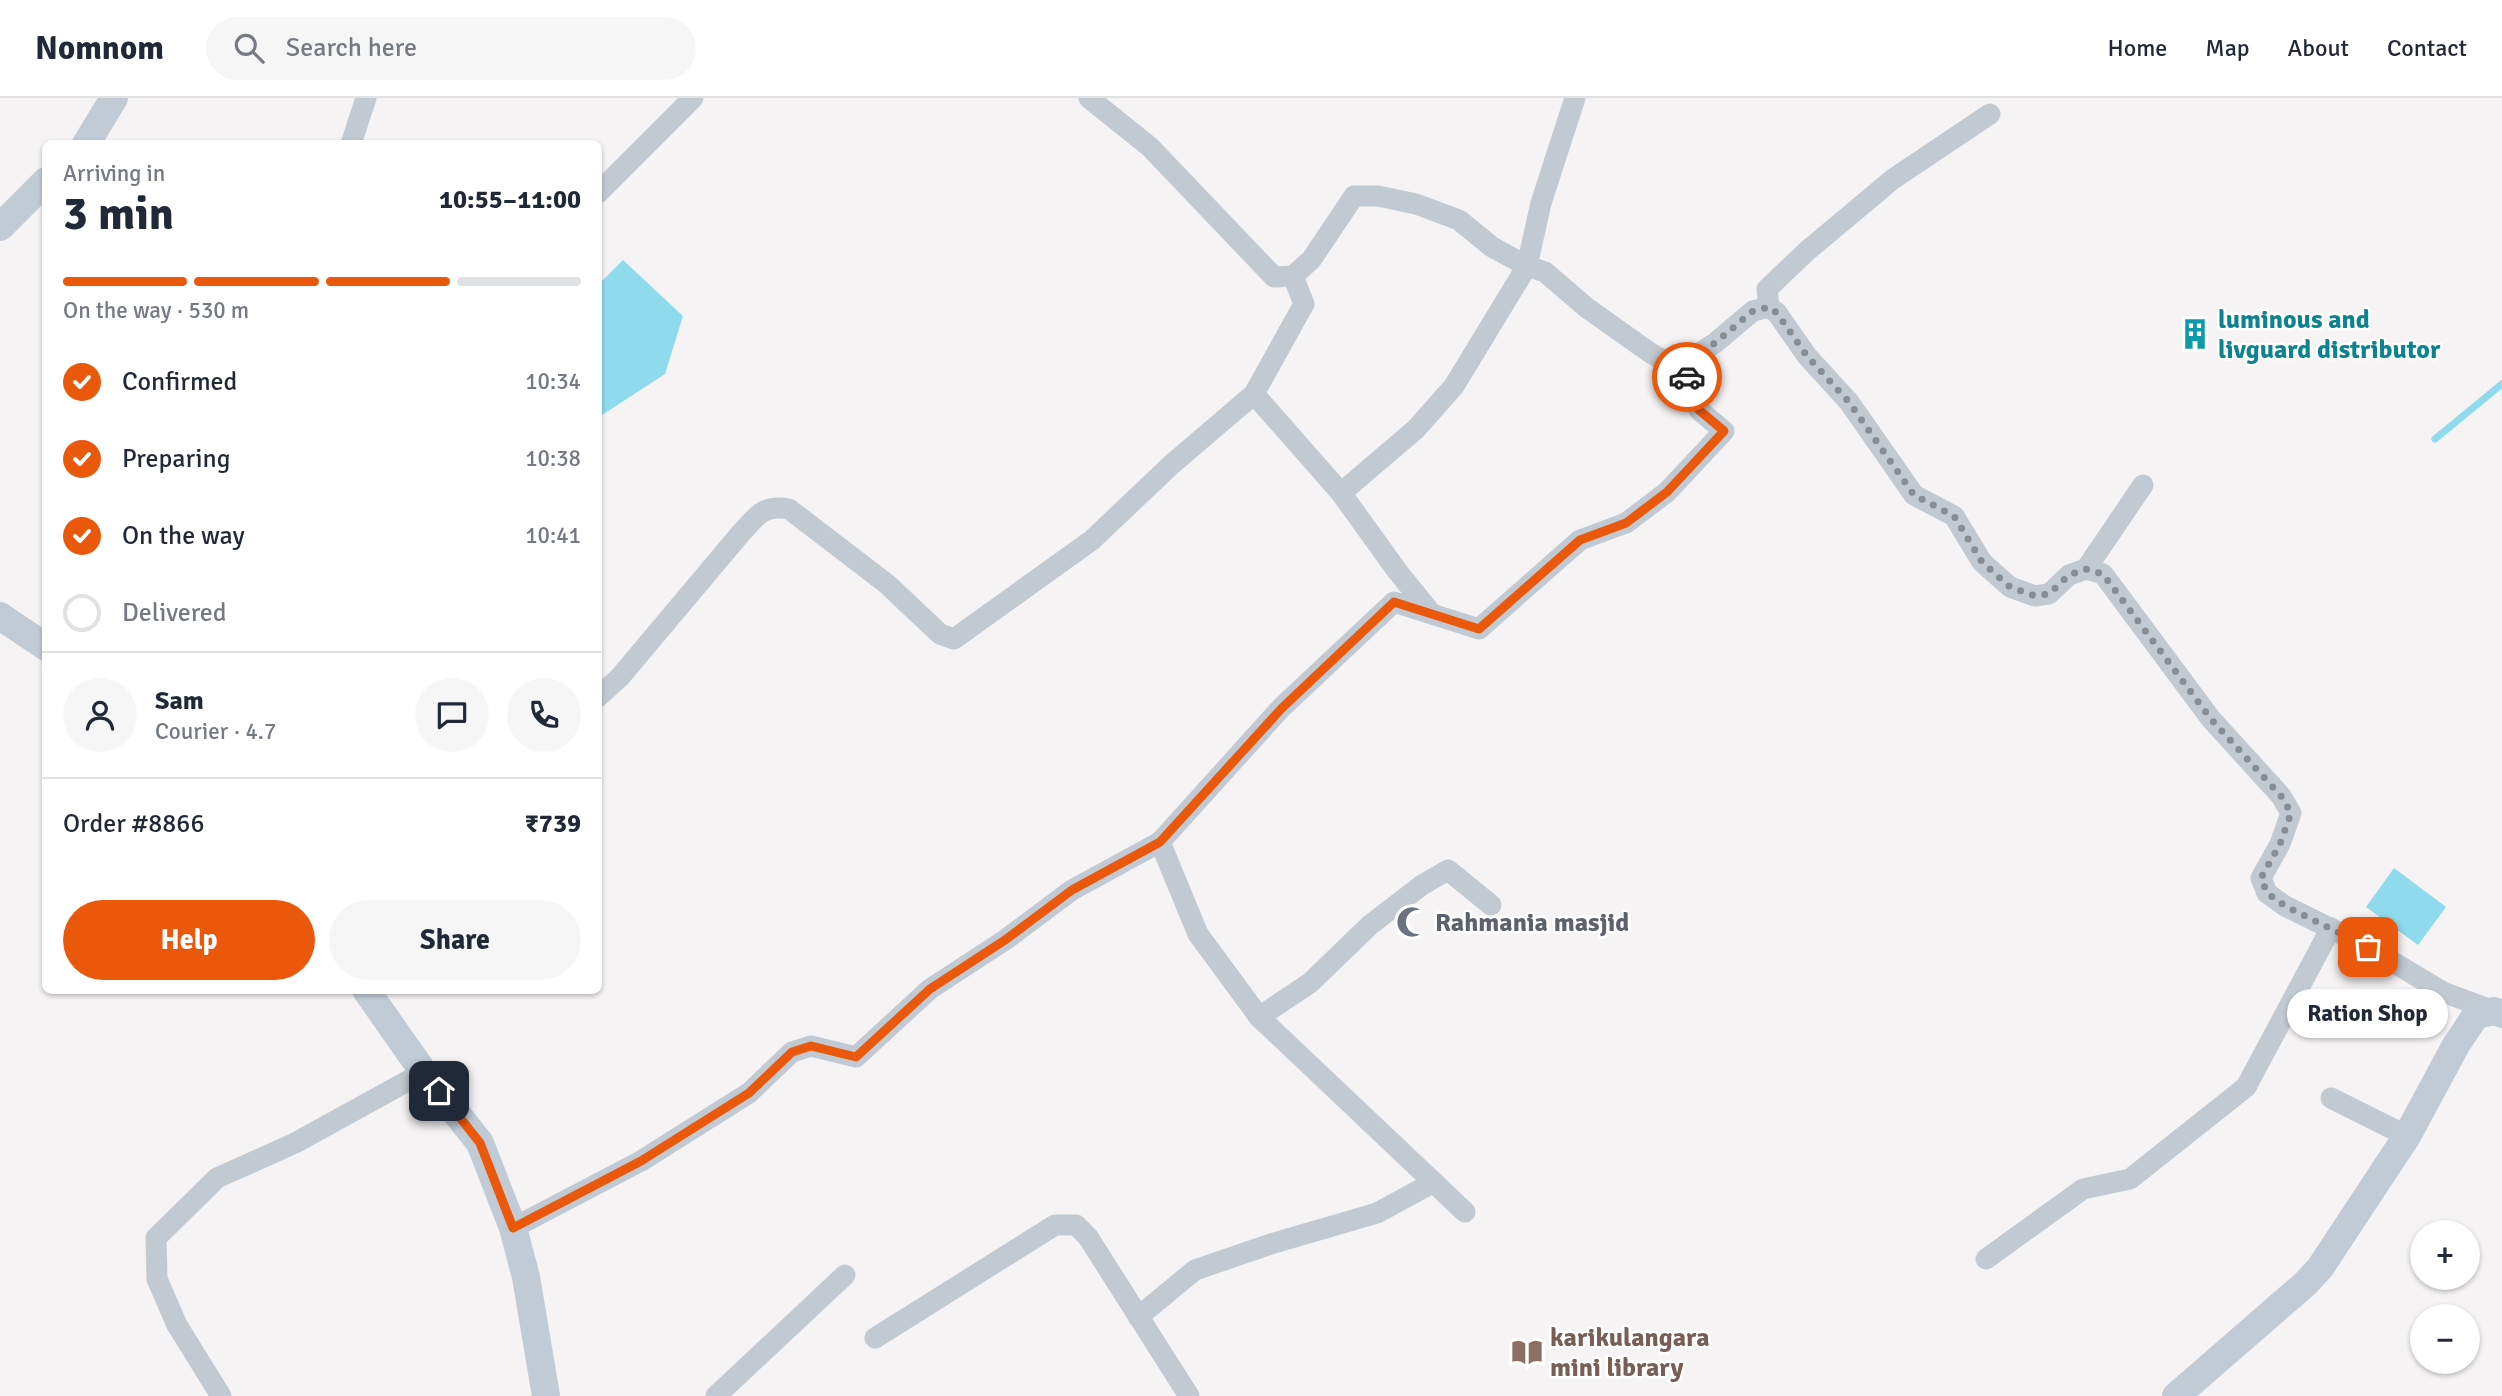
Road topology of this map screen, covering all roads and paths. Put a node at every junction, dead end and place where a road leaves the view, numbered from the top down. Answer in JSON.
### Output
{"nodes":[{"id":1,"x":114,"y":98,"type":"edge"},
{"id":2,"x":366,"y":98,"type":"edge"},
{"id":3,"x":693,"y":98,"type":"edge"},
{"id":4,"x":1575,"y":98,"type":"edge"},
{"id":5,"x":1094,"y":100,"type":"edge"},
{"id":6,"x":1990,"y":114,"type":"dead end"},
{"id":7,"x":88,"y":140,"type":"edge"},
{"id":8,"x":352,"y":140,"type":"edge"},
{"id":9,"x":42,"y":185,"type":"edge"},
{"id":10,"x":602,"y":188,"type":"edge"},
{"id":11,"x":0,"y":227,"type":"edge"},
{"id":12,"x":1527,"y":266,"type":"junction"},
{"id":13,"x":1293,"y":276,"type":"junction"},
{"id":14,"x":1769,"y":307,"type":"junction"},
{"id":15,"x":1683,"y":364,"type":"junction"},
{"id":16,"x":1254,"y":394,"type":"junction"},
{"id":17,"x":2143,"y":485,"type":"dead end"},
{"id":18,"x":1341,"y":493,"type":"junction"},
{"id":19,"x":2086,"y":569,"type":"junction"},
{"id":20,"x":1432,"y":614,"type":"junction"},
{"id":21,"x":0,"y":616,"type":"edge"},
{"id":22,"x":42,"y":645,"type":"edge"},
{"id":23,"x":602,"y":693,"type":"edge"},
{"id":24,"x":1160,"y":842,"type":"junction"},
{"id":25,"x":1491,"y":905,"type":"dead end"},
{"id":26,"x":2331,"y":928,"type":"junction"},
{"id":27,"x":369,"y":994,"type":"edge"},
{"id":28,"x":2498,"y":1013,"type":"edge"},
{"id":29,"x":1259,"y":1017,"type":"junction"},
{"id":30,"x":424,"y":1072,"type":"junction"},
{"id":31,"x":2331,"y":1098,"type":"dead end"},
{"id":32,"x":2407,"y":1136,"type":"junction"},
{"id":33,"x":1434,"y":1182,"type":"junction"},
{"id":34,"x":1465,"y":1212,"type":"dead end"},
{"id":35,"x":513,"y":1228,"type":"junction"},
{"id":36,"x":1986,"y":1259,"type":"dead end"},
{"id":37,"x":845,"y":1275,"type":"dead end"},
{"id":38,"x":1138,"y":1317,"type":"junction"},
{"id":39,"x":875,"y":1338,"type":"dead end"},
{"id":40,"x":221,"y":1396,"type":"edge"},
{"id":41,"x":546,"y":1396,"type":"edge"},
{"id":42,"x":716,"y":1396,"type":"edge"},
{"id":43,"x":1189,"y":1396,"type":"edge"},
{"id":44,"x":2176,"y":1396,"type":"edge"}],
"edges":[{"from":1,"to":7,"type":"main road"},
{"from":2,"to":8,"type":"street"},
{"from":3,"to":10,"type":"street"},
{"from":4,"to":12,"type":"street"},
{"from":5,"to":13,"type":"street"},
{"from":6,"to":14,"type":"street"},
{"from":9,"to":11,"type":"main road"},
{"from":12,"to":13,"type":"street"},
{"from":12,"to":15,"type":"street"},
{"from":12,"to":18,"type":"street"},
{"from":13,"to":16,"type":"street"},
{"from":14,"to":15,"type":"street"},
{"from":14,"to":19,"type":"street"},
{"from":15,"to":20,"type":"street"},
{"from":16,"to":18,"type":"street"},
{"from":16,"to":23,"type":"street"},
{"from":17,"to":19,"type":"street"},
{"from":18,"to":20,"type":"street"},
{"from":19,"to":26,"type":"street"},
{"from":20,"to":24,"type":"street"},
{"from":21,"to":22,"type":"main road"},
{"from":24,"to":29,"type":"street"},
{"from":24,"to":35,"type":"street"},
{"from":25,"to":29,"type":"street"},
{"from":26,"to":28,"type":"street"},
{"from":26,"to":36,"type":"street"},
{"from":27,"to":30,"type":"main road"},
{"from":28,"to":32,"type":"main road"},
{"from":29,"to":33,"type":"street"},
{"from":30,"to":35,"type":"main road"},
{"from":30,"to":40,"type":"street"},
{"from":31,"to":32,"type":"street"},
{"from":32,"to":44,"type":"main road"},
{"from":33,"to":34,"type":"street"},
{"from":33,"to":38,"type":"street"},
{"from":35,"to":41,"type":"main road"},
{"from":37,"to":42,"type":"street"},
{"from":38,"to":39,"type":"street"},
{"from":38,"to":43,"type":"street"}]}
